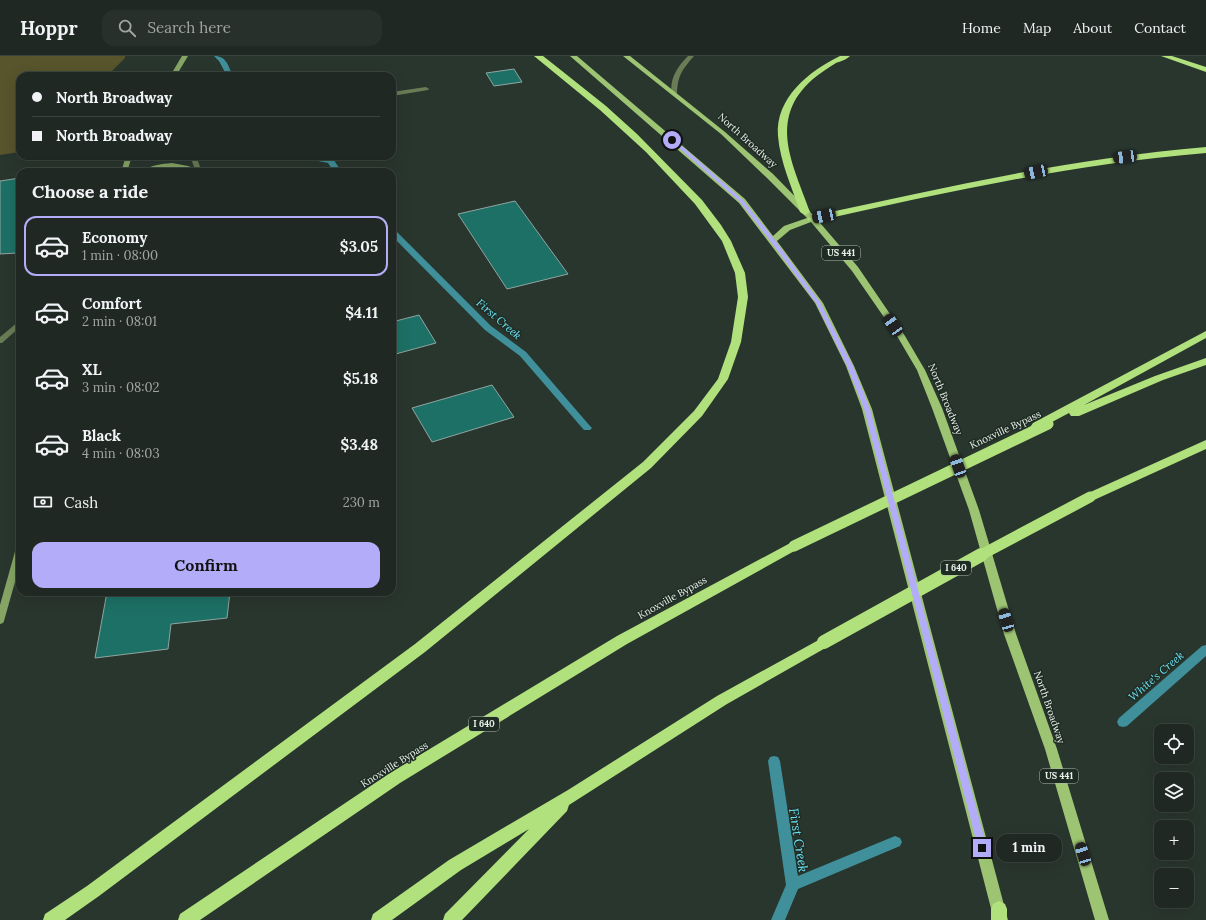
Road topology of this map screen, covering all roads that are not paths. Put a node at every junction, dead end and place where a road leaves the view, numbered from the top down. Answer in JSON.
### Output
{"nodes":[{"id":1,"x":185,"y":56,"type":"edge"},
{"id":2,"x":534,"y":56,"type":"edge"},
{"id":3,"x":573,"y":56,"type":"edge"},
{"id":4,"x":626,"y":56,"type":"edge"},
{"id":5,"x":691,"y":56,"type":"edge"},
{"id":6,"x":846,"y":56,"type":"edge"},
{"id":7,"x":1165,"y":56,"type":"edge"},
{"id":8,"x":541,"y":58,"type":"edge"},
{"id":9,"x":1206,"y":70,"type":"edge"},
{"id":10,"x":175,"y":72,"type":"edge"},
{"id":11,"x":426,"y":89,"type":"dead end"},
{"id":12,"x":396,"y":93,"type":"edge"},
{"id":13,"x":674,"y":93,"type":"junction"},
{"id":14,"x":1206,"y":150,"type":"edge"},
{"id":15,"x":153,"y":168,"type":"edge"},
{"id":16,"x":190,"y":168,"type":"edge"},
{"id":17,"x":805,"y":212,"type":"junction"},
{"id":18,"x":812,"y":219,"type":"junction"},
{"id":19,"x":773,"y":241,"type":"junction"},
{"id":20,"x":16,"y":327,"type":"edge"},
{"id":21,"x":1206,"y":334,"type":"edge"},
{"id":22,"x":0,"y":341,"type":"edge"},
{"id":23,"x":1206,"y":361,"type":"edge"},
{"id":24,"x":1206,"y":444,"type":"edge"},
{"id":25,"x":994,"y":450,"type":"junction"},
{"id":26,"x":16,"y":563,"type":"edge"},
{"id":27,"x":0,"y":621,"type":"edge"},
{"id":28,"x":573,"y":795,"type":"junction"},
{"id":29,"x":1000,"y":916,"type":"edge"},
{"id":30,"x":51,"y":920,"type":"edge"},
{"id":31,"x":186,"y":920,"type":"edge"},
{"id":32,"x":379,"y":920,"type":"edge"},
{"id":33,"x":451,"y":920,"type":"edge"},
{"id":34,"x":1102,"y":920,"type":"edge"}],
"edges":[{"from":1,"to":10,"type":"main road"},
{"from":2,"to":8,"type":"highway"},
{"from":3,"to":19,"type":"main road"},
{"from":4,"to":13,"type":"main road","name":"North Broadway","number":"US 441"},
{"from":5,"to":13,"type":"street"},
{"from":6,"to":17,"type":"highway"},
{"from":7,"to":9,"type":"highway"},
{"from":8,"to":30,"type":"highway"},
{"from":11,"to":12,"type":"street"},
{"from":13,"to":17,"type":"main road","name":"North Broadway","number":"US 441"},
{"from":14,"to":18,"type":"highway"},
{"from":15,"to":16,"type":"main road"},
{"from":17,"to":18,"type":"main road","name":"North Broadway","number":"US 441"},
{"from":18,"to":19,"type":"main road"},
{"from":18,"to":34,"type":"main road","name":"North Broadway","number":"US 441"},
{"from":19,"to":29,"type":"main road"},
{"from":20,"to":22,"type":"street"},
{"from":21,"to":25,"type":"highway"},
{"from":23,"to":25,"type":"highway","name":"Knoxville Bypass","number":"I 640","bridge":true},
{"from":24,"to":28,"type":"highway","number":"I 640","bridge":true},
{"from":25,"to":31,"type":"highway","name":"Knoxville Bypass","number":"I 640","bridge":true},
{"from":26,"to":27,"type":"main road"},
{"from":28,"to":32,"type":"highway","number":"I 640"},
{"from":28,"to":33,"type":"highway"}]}
